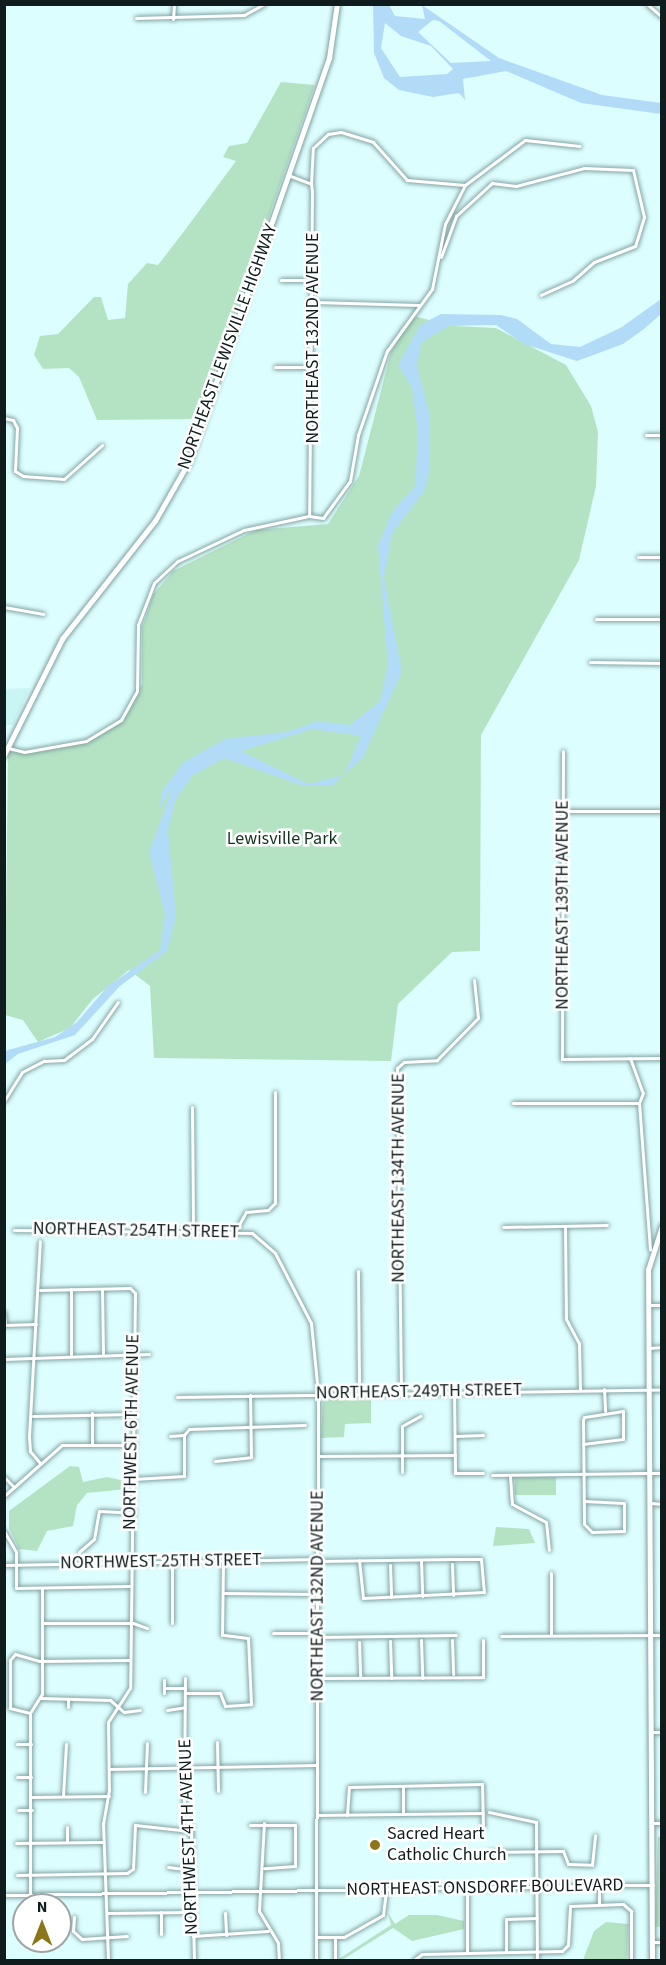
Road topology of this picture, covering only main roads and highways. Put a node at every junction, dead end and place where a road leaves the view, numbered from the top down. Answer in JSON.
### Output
{"nodes":[{"id":1,"x":337,"y":4,"type":"edge"},
{"id":2,"x":6,"y":748,"type":"edge"},
{"id":3,"x":4,"y":755,"type":"edge"},
{"id":4,"x":662,"y":1226,"type":"edge"},
{"id":5,"x":652,"y":1960,"type":"edge"}],
"edges":[{"from":1,"to":2,"type":"main road","name":"NORTHEAST LEWISVILLE HIGHWAY"},
{"from":2,"to":3,"type":"main road","name":"NORTHEAST LEWISVILLE HIGHWAY"},
{"from":4,"to":5,"type":"main road"}]}
